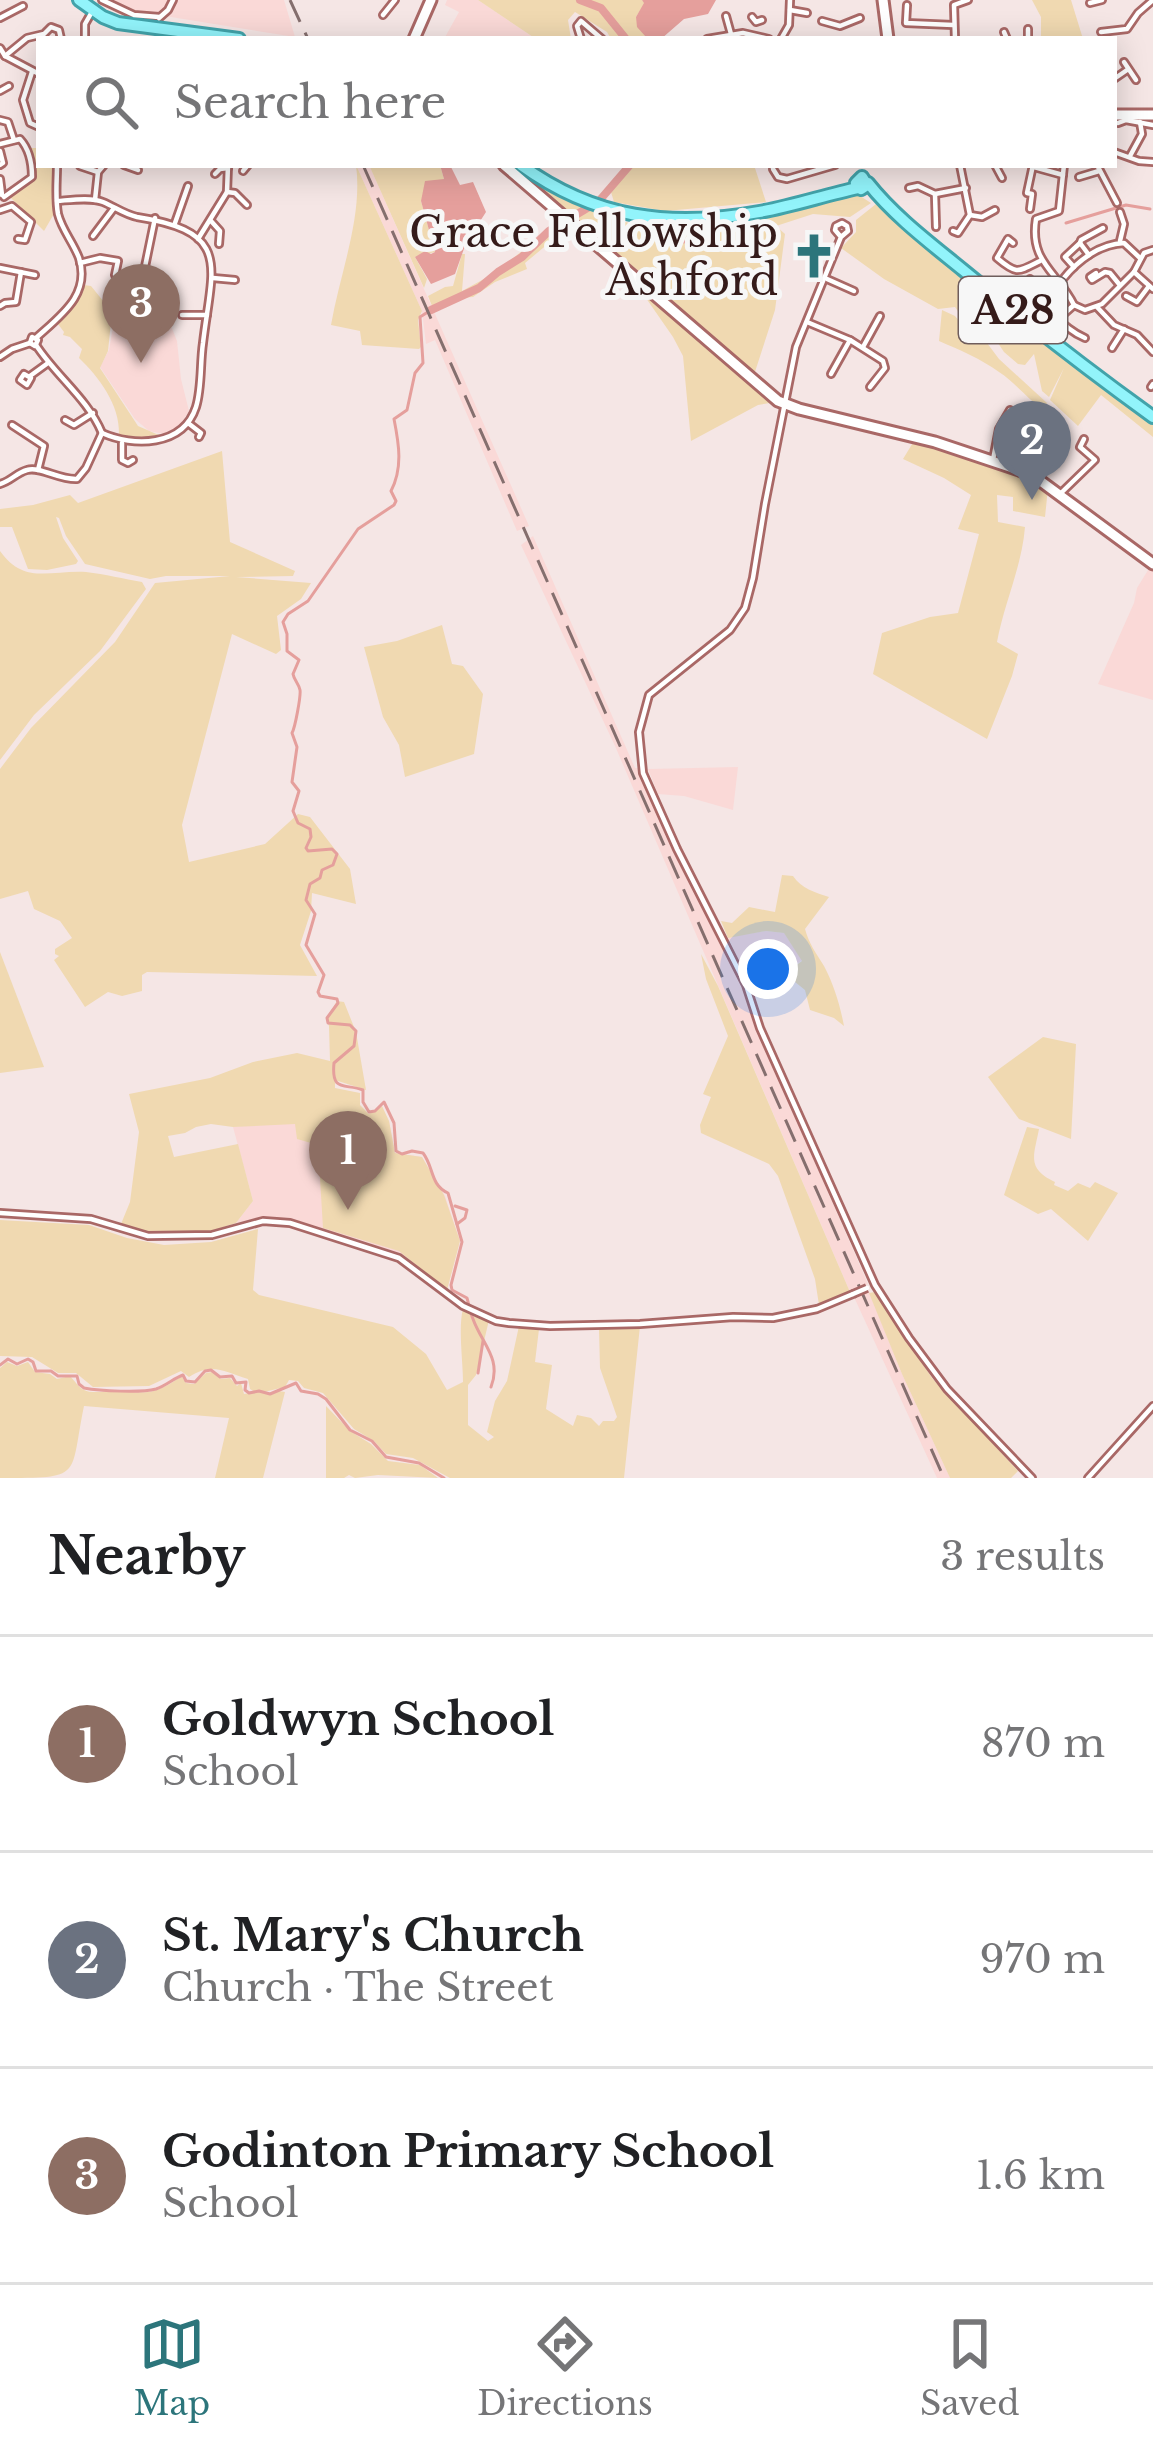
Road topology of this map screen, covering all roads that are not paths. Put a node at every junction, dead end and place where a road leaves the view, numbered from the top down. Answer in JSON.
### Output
{"nodes":[{"id":1,"x":79,"y":0,"type":"edge"},
{"id":2,"x":431,"y":0,"type":"edge"},
{"id":3,"x":790,"y":0,"type":"edge"},
{"id":4,"x":883,"y":0,"type":"edge"},
{"id":5,"x":968,"y":0,"type":"edge"},
{"id":6,"x":1102,"y":0,"type":"edge"},
{"id":7,"x":1153,"y":0,"type":"edge"},
{"id":8,"x":172,"y":3,"type":"edge"},
{"id":9,"x":393,"y":3,"type":"edge"},
{"id":10,"x":1090,"y":3,"type":"edge"},
{"id":11,"x":907,"y":4,"type":"dead end"},
{"id":12,"x":97,"y":5,"type":"edge"},
{"id":13,"x":23,"y":6,"type":"dead end"},
{"id":14,"x":790,"y":10,"type":"junction"},
{"id":15,"x":807,"y":13,"type":"dead end"},
{"id":16,"x":383,"y":16,"type":"dead end"},
{"id":17,"x":726,"y":16,"type":"dead end"},
{"id":18,"x":0,"y":18,"type":"edge"},
{"id":19,"x":757,"y":20,"type":"dead end"},
{"id":20,"x":857,"y":21,"type":"dead end"},
{"id":21,"x":159,"y":23,"type":"junction"},
{"id":22,"x":827,"y":23,"type":"dead end"},
{"id":23,"x":953,"y":25,"type":"junction"},
{"id":24,"x":1028,"y":29,"type":"dead end"},
{"id":25,"x":176,"y":31,"type":"junction"},
{"id":26,"x":1101,"y":32,"type":"dead end"},
{"id":27,"x":731,"y":34,"type":"junction"},
{"id":28,"x":752,"y":34,"type":"junction"},
{"id":29,"x":416,"y":35,"type":"edge"},
{"id":30,"x":60,"y":36,"type":"edge"},
{"id":31,"x":85,"y":36,"type":"edge"},
{"id":32,"x":215,"y":36,"type":"edge"},
{"id":33,"x":580,"y":36,"type":"edge"},
{"id":34,"x":598,"y":36,"type":"edge"},
{"id":35,"x":721,"y":36,"type":"edge"},
{"id":36,"x":759,"y":36,"type":"edge"},
{"id":37,"x":783,"y":36,"type":"edge"},
{"id":38,"x":887,"y":36,"type":"edge"},
{"id":39,"x":955,"y":36,"type":"edge"},
{"id":40,"x":1028,"y":36,"type":"edge"},
{"id":41,"x":0,"y":48,"type":"edge"},
{"id":42,"x":5,"y":56,"type":"junction"},
{"id":43,"x":1124,"y":62,"type":"dead end"},
{"id":44,"x":1127,"y":70,"type":"junction"},
{"id":45,"x":35,"y":73,"type":"edge"},
{"id":46,"x":1117,"y":77,"type":"edge"},
{"id":47,"x":1136,"y":80,"type":"dead end"},
{"id":48,"x":9,"y":86,"type":"dead end"},
{"id":49,"x":0,"y":91,"type":"edge"},
{"id":50,"x":1153,"y":115,"type":"edge"},
{"id":51,"x":1117,"y":119,"type":"edge"},
{"id":52,"x":1117,"y":119,"type":"edge"},
{"id":53,"x":0,"y":120,"type":"edge"},
{"id":54,"x":1140,"y":122,"type":"junction"},
{"id":55,"x":1153,"y":125,"type":"edge"},
{"id":56,"x":36,"y":126,"type":"edge"},
{"id":57,"x":14,"y":140,"type":"junction"},
{"id":58,"x":0,"y":147,"type":"edge"},
{"id":59,"x":1117,"y":153,"type":"edge"},
{"id":60,"x":1130,"y":156,"type":"junction"},
{"id":61,"x":1153,"y":162,"type":"edge"},
{"id":62,"x":0,"y":165,"type":"edge"},
{"id":63,"x":57,"y":168,"type":"edge"},
{"id":64,"x":80,"y":168,"type":"edge"},
{"id":65,"x":101,"y":168,"type":"edge"},
{"id":66,"x":132,"y":168,"type":"edge"},
{"id":67,"x":225,"y":168,"type":"edge"},
{"id":68,"x":228,"y":168,"type":"edge"},
{"id":69,"x":507,"y":168,"type":"edge"},
{"id":70,"x":526,"y":168,"type":"edge"},
{"id":71,"x":864,"y":168,"type":"edge"},
{"id":72,"x":961,"y":168,"type":"edge"},
{"id":73,"x":998,"y":168,"type":"edge"},
{"id":74,"x":1032,"y":168,"type":"edge"},
{"id":75,"x":1039,"y":168,"type":"edge"},
{"id":76,"x":1064,"y":168,"type":"edge"},
{"id":77,"x":1098,"y":168,"type":"edge"},
{"id":78,"x":773,"y":169,"type":"dead end"},
{"id":79,"x":804,"y":169,"type":"edge"},
{"id":80,"x":138,"y":170,"type":"dead end"},
{"id":81,"x":1002,"y":173,"type":"dead end"},
{"id":82,"x":216,"y":175,"type":"dead end"},
{"id":83,"x":1063,"y":175,"type":"junction"},
{"id":84,"x":80,"y":176,"type":"dead end"},
{"id":85,"x":1079,"y":177,"type":"dead end"},
{"id":86,"x":0,"y":179,"type":"edge"},
{"id":87,"x":861,"y":183,"type":"junction"},
{"id":88,"x":188,"y":186,"type":"dead end"},
{"id":89,"x":909,"y":188,"type":"dead end"},
{"id":90,"x":965,"y":188,"type":"junction"},
{"id":91,"x":227,"y":192,"type":"junction"},
{"id":92,"x":935,"y":194,"type":"junction"},
{"id":93,"x":4,"y":197,"type":"junction"},
{"id":94,"x":95,"y":200,"type":"junction"},
{"id":95,"x":58,"y":201,"type":"junction"},
{"id":96,"x":1117,"y":203,"type":"dead end"},
{"id":97,"x":247,"y":205,"type":"dead end"},
{"id":98,"x":3,"y":208,"type":"edge"},
{"id":99,"x":113,"y":208,"type":"junction"},
{"id":100,"x":1030,"y":209,"type":"dead end"},
{"id":101,"x":995,"y":210,"type":"dead end"},
{"id":102,"x":1120,"y":212,"type":"dead end"},
{"id":103,"x":970,"y":215,"type":"junction"},
{"id":104,"x":155,"y":218,"type":"junction"},
{"id":105,"x":211,"y":221,"type":"junction"},
{"id":106,"x":176,"y":224,"type":"junction"},
{"id":107,"x":936,"y":227,"type":"dead end"},
{"id":108,"x":1103,"y":228,"type":"dead end"},
{"id":109,"x":1091,"y":233,"type":"junction"},
{"id":110,"x":958,"y":234,"type":"dead end"},
{"id":111,"x":93,"y":236,"type":"dead end"},
{"id":112,"x":841,"y":237,"type":"dead end"},
{"id":113,"x":18,"y":239,"type":"dead end"},
{"id":114,"x":198,"y":239,"type":"junction"},
{"id":115,"x":1120,"y":242,"type":"junction"},
{"id":116,"x":1013,"y":243,"type":"dead end"},
{"id":117,"x":1080,"y":243,"type":"junction"},
{"id":118,"x":219,"y":244,"type":"dead end"},
{"id":119,"x":1100,"y":250,"type":"junction"},
{"id":120,"x":1153,"y":250,"type":"edge"},
{"id":121,"x":1089,"y":254,"type":"junction"},
{"id":122,"x":1140,"y":258,"type":"junction"},
{"id":123,"x":1040,"y":261,"type":"junction"},
{"id":124,"x":80,"y":263,"type":"junction"},
{"id":125,"x":1074,"y":266,"type":"junction"},
{"id":126,"x":0,"y":268,"type":"edge"},
{"id":127,"x":21,"y":272,"type":"junction"},
{"id":128,"x":1134,"y":272,"type":"junction"},
{"id":129,"x":1096,"y":273,"type":"dead end"},
{"id":130,"x":35,"y":274,"type":"dead end"},
{"id":131,"x":115,"y":275,"type":"dead end"},
{"id":132,"x":213,"y":278,"type":"junction"},
{"id":133,"x":232,"y":278,"type":"dead end"},
{"id":134,"x":824,"y":278,"type":"junction"},
{"id":135,"x":1030,"y":279,"type":"dead end"},
{"id":136,"x":1061,"y":281,"type":"junction"},
{"id":137,"x":1119,"y":284,"type":"junction"},
{"id":138,"x":1151,"y":288,"type":"edge"},
{"id":139,"x":140,"y":291,"type":"dead end"},
{"id":140,"x":854,"y":291,"type":"dead end"},
{"id":141,"x":1126,"y":296,"type":"dead end"},
{"id":142,"x":1074,"y":305,"type":"junction"},
{"id":143,"x":0,"y":307,"type":"edge"},
{"id":144,"x":1097,"y":307,"type":"junction"},
{"id":145,"x":186,"y":312,"type":"dead end"},
{"id":146,"x":207,"y":315,"type":"junction"},
{"id":147,"x":880,"y":320,"type":"dead end"},
{"id":148,"x":1057,"y":320,"type":"junction"},
{"id":149,"x":807,"y":322,"type":"junction"},
{"id":150,"x":1124,"y":329,"type":"junction"},
{"id":151,"x":1085,"y":338,"type":"dead end"},
{"id":152,"x":850,"y":340,"type":"junction"},
{"id":153,"x":34,"y":342,"type":"junction"},
{"id":154,"x":863,"y":347,"type":"junction"},
{"id":155,"x":1112,"y":348,"type":"dead end"},
{"id":156,"x":1153,"y":352,"type":"edge"},
{"id":157,"x":1,"y":355,"type":"edge"},
{"id":158,"x":48,"y":363,"type":"junction"},
{"id":159,"x":830,"y":374,"type":"dead end"},
{"id":160,"x":31,"y":376,"type":"dead end"},
{"id":161,"x":874,"y":385,"type":"dead end"},
{"id":162,"x":785,"y":404,"type":"junction"},
{"id":163,"x":1010,"y":410,"type":"dead end"},
{"id":164,"x":93,"y":412,"type":"junction"},
{"id":165,"x":1153,"y":417,"type":"edge"},
{"id":166,"x":64,"y":420,"type":"dead end"},
{"id":167,"x":188,"y":423,"type":"junction"},
{"id":168,"x":12,"y":425,"type":"dead end"},
{"id":169,"x":102,"y":433,"type":"junction"},
{"id":170,"x":201,"y":433,"type":"dead end"},
{"id":171,"x":1084,"y":440,"type":"dead end"},
{"id":172,"x":123,"y":442,"type":"junction"},
{"id":173,"x":53,"y":444,"type":"dead end"},
{"id":174,"x":44,"y":448,"type":"junction"},
{"id":175,"x":993,"y":461,"type":"junction"},
{"id":176,"x":130,"y":464,"type":"dead end"},
{"id":177,"x":38,"y":470,"type":"junction"},
{"id":178,"x":0,"y":484,"type":"edge"},
{"id":179,"x":1064,"y":498,"type":"junction"},
{"id":180,"x":1153,"y":564,"type":"edge"},
{"id":181,"x":0,"y":1213,"type":"edge"},
{"id":182,"x":875,"y":1285,"type":"junction"},
{"id":183,"x":1153,"y":1406,"type":"edge"},
{"id":184,"x":1032,"y":1478,"type":"edge"},
{"id":185,"x":1088,"y":1478,"type":"edge"}],
"edges":[{"from":1,"to":12,"type":"main road"},
{"from":2,"to":29,"type":"street"},
{"from":3,"to":14,"type":"street"},
{"from":4,"to":38,"type":"street"},
{"from":5,"to":23,"type":"street"},
{"from":6,"to":10,"type":"street"},
{"from":7,"to":26,"type":"street"},
{"from":8,"to":21,"type":"street"},
{"from":8,"to":25,"type":"street"},
{"from":9,"to":16,"type":"street"},
{"from":11,"to":23,"type":"street"},
{"from":12,"to":21,"type":"main road"},
{"from":12,"to":31,"type":"street"},
{"from":13,"to":18,"type":"street"},
{"from":14,"to":15,"type":"street"},
{"from":14,"to":37,"type":"street"},
{"from":17,"to":27,"type":"street"},
{"from":19,"to":28,"type":"street"},
{"from":20,"to":22,"type":"street"},
{"from":21,"to":25,"type":"main road"},
{"from":23,"to":39,"type":"street"},
{"from":24,"to":40,"type":"street"},
{"from":25,"to":32,"type":"main road"},
{"from":27,"to":28,"type":"street"},
{"from":27,"to":35,"type":"street"},
{"from":28,"to":36,"type":"street"},
{"from":30,"to":42,"type":"street"},
{"from":33,"to":34,"type":"street"},
{"from":41,"to":42,"type":"street"},
{"from":42,"to":45,"type":"street"},
{"from":43,"to":44,"type":"street"},
{"from":44,"to":46,"type":"street"},
{"from":44,"to":47,"type":"street"},
{"from":45,"to":56,"type":"street"},
{"from":48,"to":49,"type":"street"},
{"from":50,"to":51,"type":"street"},
{"from":52,"to":54,"type":"street"},
{"from":53,"to":57,"type":"street"},
{"from":54,"to":55,"type":"street"},
{"from":54,"to":60,"type":"street"},
{"from":57,"to":58,"type":"street"},
{"from":57,"to":93,"type":"street"},
{"from":58,"to":62,"type":"street"},
{"from":59,"to":60,"type":"street"},
{"from":60,"to":61,"type":"street"},
{"from":63,"to":95,"type":"street"},
{"from":64,"to":84,"type":"street"},
{"from":65,"to":94,"type":"street"},
{"from":66,"to":80,"type":"street"},
{"from":67,"to":82,"type":"street"},
{"from":68,"to":91,"type":"street"},
{"from":69,"to":162,"type":"street"},
{"from":70,"to":87,"type":"main road"},
{"from":71,"to":87,"type":"street"},
{"from":72,"to":90,"type":"street"},
{"from":73,"to":81,"type":"street"},
{"from":74,"to":100,"type":"street"},
{"from":75,"to":83,"type":"street"},
{"from":76,"to":83,"type":"street"},
{"from":77,"to":85,"type":"street"},
{"from":77,"to":96,"type":"street"},
{"from":78,"to":79,"type":"street"},
{"from":83,"to":123,"type":"street"},
{"from":86,"to":93,"type":"street"},
{"from":87,"to":165,"type":"main road","number":"A28"},
{"from":88,"to":106,"type":"street"},
{"from":89,"to":92,"type":"street"},
{"from":90,"to":92,"type":"street"},
{"from":90,"to":103,"type":"street"},
{"from":91,"to":97,"type":"street"},
{"from":91,"to":105,"type":"street"},
{"from":92,"to":107,"type":"street"},
{"from":93,"to":98,"type":"street"},
{"from":94,"to":95,"type":"street"},
{"from":94,"to":99,"type":"street"},
{"from":95,"to":124,"type":"street"},
{"from":98,"to":113,"type":"street"},
{"from":99,"to":104,"type":"street"},
{"from":99,"to":111,"type":"street"},
{"from":101,"to":103,"type":"street"},
{"from":102,"to":115,"type":"street"},
{"from":103,"to":110,"type":"street"},
{"from":104,"to":106,"type":"street"},
{"from":104,"to":139,"type":"street"},
{"from":105,"to":114,"type":"street"},
{"from":105,"to":118,"type":"street"},
{"from":106,"to":114,"type":"street"},
{"from":108,"to":109,"type":"street"},
{"from":109,"to":117,"type":"street"},
{"from":109,"to":119,"type":"street"},
{"from":112,"to":134,"type":"street"},
{"from":114,"to":132,"type":"street"},
{"from":115,"to":119,"type":"street"},
{"from":115,"to":122,"type":"street"},
{"from":116,"to":123,"type":"street"},
{"from":117,"to":121,"type":"street"},
{"from":117,"to":125,"type":"street"},
{"from":119,"to":121,"type":"street"},
{"from":120,"to":122,"type":"street"},
{"from":121,"to":125,"type":"street"},
{"from":122,"to":128,"type":"street"},
{"from":123,"to":136,"type":"street"},
{"from":124,"to":131,"type":"street"},
{"from":124,"to":153,"type":"street"},
{"from":125,"to":136,"type":"street"},
{"from":126,"to":127,"type":"street"},
{"from":127,"to":130,"type":"street"},
{"from":127,"to":143,"type":"street"},
{"from":128,"to":137,"type":"street"},
{"from":128,"to":138,"type":"street"},
{"from":129,"to":137,"type":"street"},
{"from":132,"to":133,"type":"street"},
{"from":132,"to":146,"type":"street"},
{"from":134,"to":140,"type":"street"},
{"from":134,"to":149,"type":"street"},
{"from":135,"to":148,"type":"street"},
{"from":136,"to":142,"type":"street"},
{"from":137,"to":144,"type":"street"},
{"from":138,"to":141,"type":"street"},
{"from":142,"to":144,"type":"street"},
{"from":142,"to":148,"type":"street"},
{"from":144,"to":150,"type":"street"},
{"from":145,"to":146,"type":"street"},
{"from":146,"to":167,"type":"street"},
{"from":147,"to":154,"type":"street"},
{"from":148,"to":151,"type":"street"},
{"from":149,"to":152,"type":"street"},
{"from":149,"to":162,"type":"street"},
{"from":150,"to":155,"type":"street"},
{"from":150,"to":156,"type":"street"},
{"from":152,"to":154,"type":"street"},
{"from":152,"to":159,"type":"street"},
{"from":153,"to":157,"type":"street"},
{"from":153,"to":158,"type":"street"},
{"from":154,"to":161,"type":"street"},
{"from":158,"to":160,"type":"street"},
{"from":158,"to":164,"type":"street"},
{"from":162,"to":175,"type":"street"},
{"from":162,"to":182,"type":"street"},
{"from":163,"to":175,"type":"street"},
{"from":164,"to":166,"type":"street"},
{"from":164,"to":169,"type":"street"},
{"from":167,"to":170,"type":"street"},
{"from":167,"to":172,"type":"street"},
{"from":168,"to":174,"type":"street"},
{"from":169,"to":172,"type":"street"},
{"from":169,"to":177,"type":"street"},
{"from":171,"to":179,"type":"street"},
{"from":172,"to":176,"type":"street"},
{"from":173,"to":174,"type":"street"},
{"from":174,"to":177,"type":"street"},
{"from":175,"to":179,"type":"street"},
{"from":177,"to":178,"type":"street"},
{"from":179,"to":180,"type":"street"},
{"from":181,"to":182,"type":"street","bridge":true},
{"from":182,"to":184,"type":"street"},
{"from":183,"to":185,"type":"street"}]}
